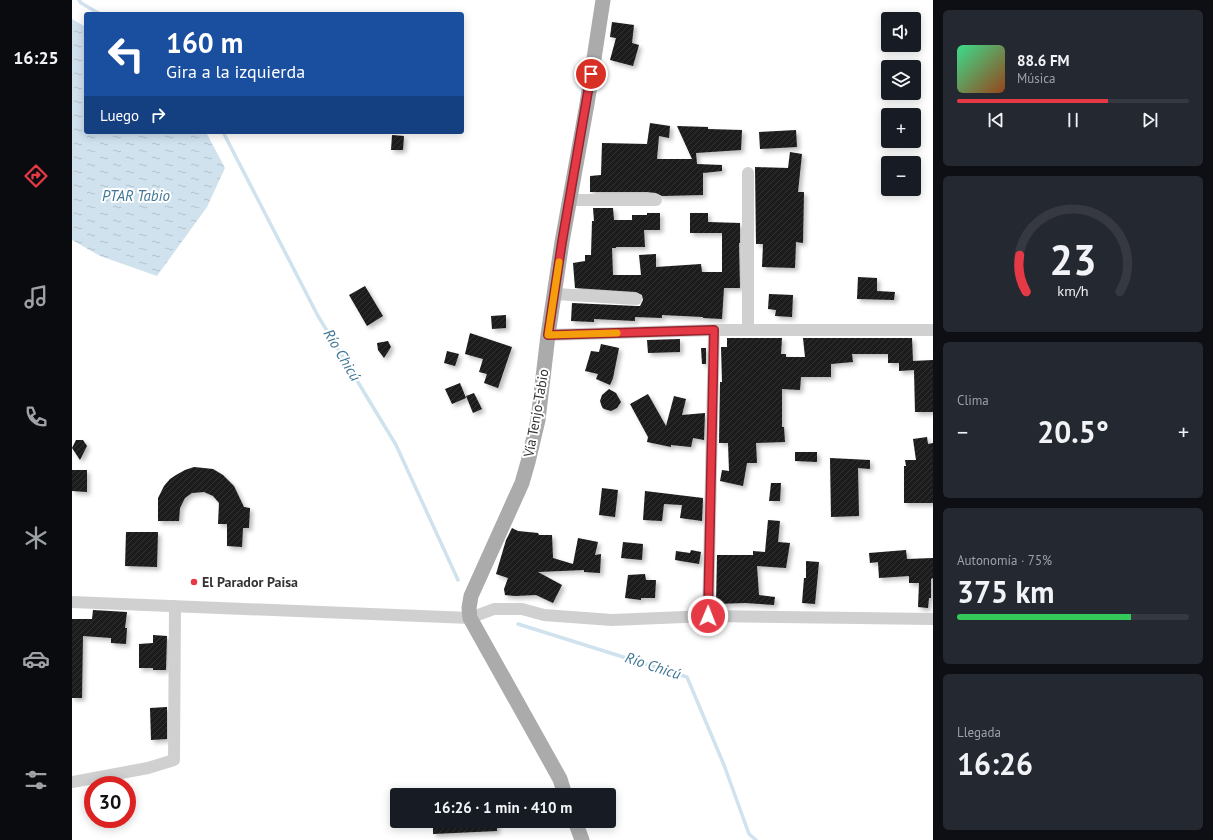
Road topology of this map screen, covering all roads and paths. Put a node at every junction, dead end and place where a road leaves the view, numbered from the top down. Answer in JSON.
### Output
{"nodes":[{"id":1,"x":603,"y":0,"type":"edge"},
{"id":2,"x":748,"y":173,"type":"dead end"},
{"id":3,"x":570,"y":200,"type":"junction"},
{"id":4,"x":656,"y":200,"type":"dead end"},
{"id":5,"x":554,"y":294,"type":"junction"},
{"id":6,"x":636,"y":299,"type":"dead end"},
{"id":7,"x":714,"y":330,"type":"junction"},
{"id":8,"x":748,"y":330,"type":"junction"},
{"id":9,"x":933,"y":330,"type":"edge"},
{"id":10,"x":548,"y":335,"type":"junction"},
{"id":11,"x":72,"y":602,"type":"edge"},
{"id":12,"x":175,"y":606,"type":"junction"},
{"id":13,"x":708,"y":616,"type":"junction"},
{"id":14,"x":470,"y":618,"type":"junction"},
{"id":15,"x":933,"y":619,"type":"edge"},
{"id":16,"x":72,"y":782,"type":"edge"},
{"id":17,"x":563,"y":788,"type":"edge"},
{"id":18,"x":578,"y":828,"type":"edge"},
{"id":19,"x":582,"y":840,"type":"edge"}],
"edges":[{"from":1,"to":3,"type":"main road","name":"Vía Tenjo-Tabio"},
{"from":2,"to":8,"type":"street"},
{"from":3,"to":4,"type":"street"},
{"from":3,"to":5,"type":"main road","name":"Vía Tenjo-Tabio"},
{"from":5,"to":6,"type":"street"},
{"from":5,"to":10,"type":"main road","name":"Vía Tenjo-Tabio"},
{"from":7,"to":8,"type":"street"},
{"from":7,"to":10,"type":"street"},
{"from":7,"to":13,"type":"street"},
{"from":8,"to":9,"type":"street"},
{"from":10,"to":14,"type":"main road","name":"Vía Tenjo-Tabio"},
{"from":11,"to":12,"type":"street"},
{"from":12,"to":14,"type":"street"},
{"from":12,"to":16,"type":"street"},
{"from":13,"to":14,"type":"street"},
{"from":13,"to":15,"type":"street"},
{"from":14,"to":17,"type":"main road"},
{"from":18,"to":19,"type":"main road"}]}
